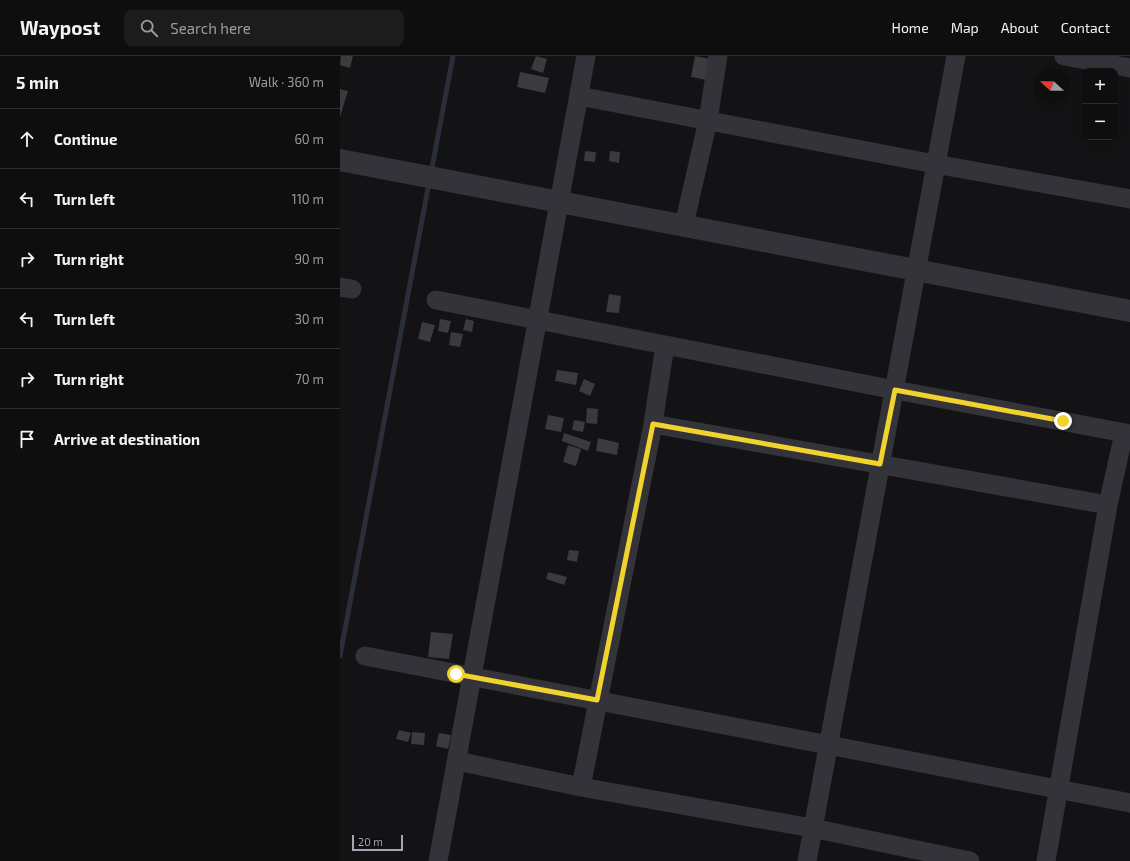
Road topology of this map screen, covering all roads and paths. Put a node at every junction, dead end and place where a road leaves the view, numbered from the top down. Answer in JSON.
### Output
{"nodes":[{"id":1,"x":586,"y":56,"type":"edge"},
{"id":2,"x":718,"y":56,"type":"edge"},
{"id":3,"x":956,"y":56,"type":"edge"},
{"id":4,"x":1064,"y":56,"type":"edge"},
{"id":5,"x":1130,"y":68,"type":"edge"},
{"id":6,"x":579,"y":96,"type":"junction"},
{"id":7,"x":708,"y":120,"type":"junction"},
{"id":8,"x":340,"y":160,"type":"edge"},
{"id":9,"x":935,"y":164,"type":"junction"},
{"id":10,"x":1130,"y":199,"type":"edge"},
{"id":11,"x":558,"y":201,"type":"junction"},
{"id":12,"x":684,"y":225,"type":"junction"},
{"id":13,"x":916,"y":270,"type":"junction"},
{"id":14,"x":436,"y":300,"type":"dead end"},
{"id":15,"x":1130,"y":311,"type":"edge"},
{"id":16,"x":539,"y":319,"type":"junction"},
{"id":17,"x":665,"y":345,"type":"junction"},
{"id":18,"x":895,"y":390,"type":"junction"},
{"id":19,"x":653,"y":424,"type":"junction"},
{"id":20,"x":1127,"y":433,"type":"edge"},
{"id":21,"x":880,"y":464,"type":"junction"},
{"id":22,"x":1108,"y":505,"type":"junction"},
{"id":23,"x":366,"y":656,"type":"dead end"},
{"id":24,"x":471,"y":677,"type":"junction"},
{"id":25,"x":597,"y":700,"type":"junction"},
{"id":26,"x":828,"y":745,"type":"junction"},
{"id":27,"x":458,"y":761,"type":"junction"},
{"id":28,"x":581,"y":787,"type":"junction"},
{"id":29,"x":1059,"y":789,"type":"junction"},
{"id":30,"x":1130,"y":803,"type":"edge"},
{"id":31,"x":812,"y":828,"type":"junction"},
{"id":32,"x":438,"y":861,"type":"edge"},
{"id":33,"x":807,"y":861,"type":"edge"},
{"id":34,"x":970,"y":861,"type":"edge"},
{"id":35,"x":1046,"y":861,"type":"edge"}],
"edges":[{"from":1,"to":6,"type":"street"},
{"from":2,"to":7,"type":"street"},
{"from":3,"to":9,"type":"street"},
{"from":4,"to":5,"type":"street"},
{"from":6,"to":7,"type":"street"},
{"from":6,"to":11,"type":"street"},
{"from":7,"to":9,"type":"street"},
{"from":7,"to":12,"type":"street"},
{"from":8,"to":11,"type":"street"},
{"from":9,"to":10,"type":"street"},
{"from":9,"to":13,"type":"street"},
{"from":11,"to":12,"type":"street"},
{"from":11,"to":16,"type":"street"},
{"from":12,"to":13,"type":"street"},
{"from":13,"to":15,"type":"street"},
{"from":13,"to":18,"type":"street"},
{"from":14,"to":16,"type":"street"},
{"from":16,"to":17,"type":"street"},
{"from":16,"to":24,"type":"street"},
{"from":17,"to":18,"type":"street"},
{"from":17,"to":19,"type":"street"},
{"from":18,"to":20,"type":"street"},
{"from":18,"to":21,"type":"street"},
{"from":19,"to":21,"type":"street"},
{"from":19,"to":25,"type":"street"},
{"from":20,"to":22,"type":"street"},
{"from":21,"to":22,"type":"street"},
{"from":21,"to":26,"type":"street"},
{"from":22,"to":29,"type":"street"},
{"from":23,"to":24,"type":"street"},
{"from":24,"to":25,"type":"street"},
{"from":24,"to":27,"type":"street"},
{"from":25,"to":26,"type":"street"},
{"from":25,"to":28,"type":"street"},
{"from":26,"to":29,"type":"street"},
{"from":26,"to":31,"type":"street"},
{"from":27,"to":28,"type":"street"},
{"from":27,"to":32,"type":"street"},
{"from":28,"to":31,"type":"street"},
{"from":29,"to":30,"type":"street"},
{"from":29,"to":35,"type":"street"},
{"from":31,"to":33,"type":"street"},
{"from":31,"to":34,"type":"street"}]}
